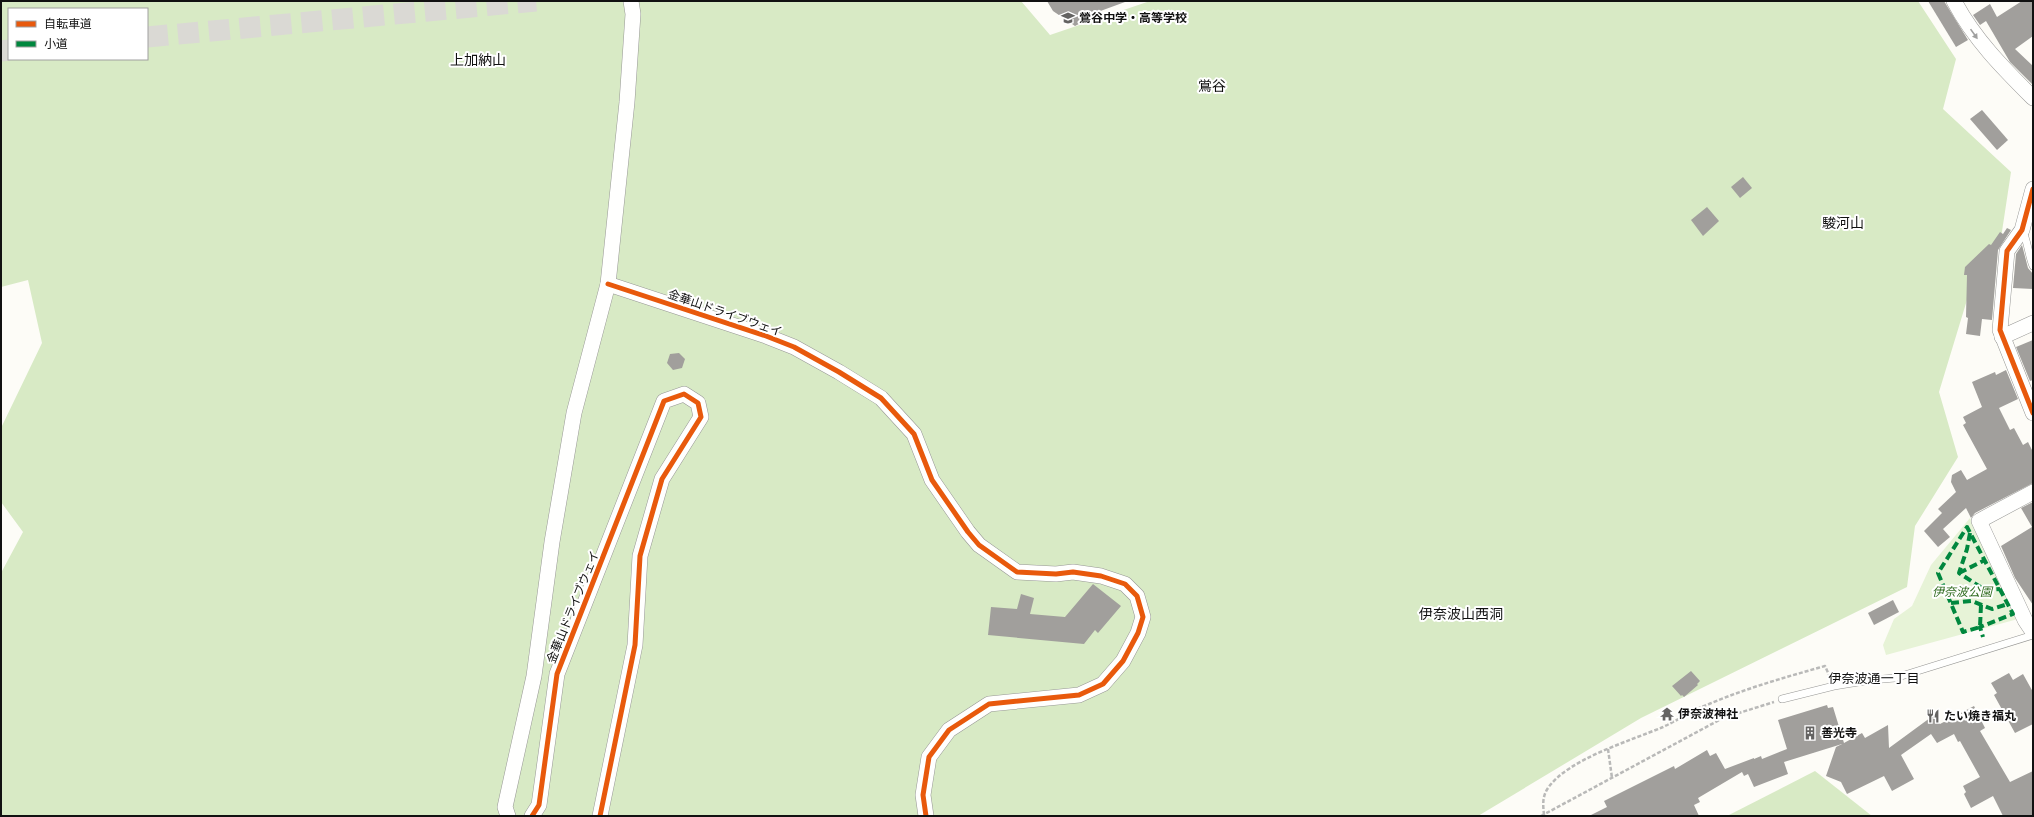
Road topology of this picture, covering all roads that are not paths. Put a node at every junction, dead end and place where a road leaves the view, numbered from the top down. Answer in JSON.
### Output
{"nodes":[{"id":1,"x":631,"y":1,"type":"edge"},
{"id":2,"x":1954,"y":1,"type":"edge"},
{"id":3,"x":2033,"y":98,"type":"edge"},
{"id":4,"x":2033,"y":189,"type":"edge"},
{"id":5,"x":2030,"y":213,"type":"edge"},
{"id":6,"x":2022,"y":230,"type":"junction"},
{"id":7,"x":2033,"y":266,"type":"edge"},
{"id":8,"x":608,"y":284,"type":"junction"},
{"id":9,"x":2033,"y":323,"type":"edge"},
{"id":10,"x":2002,"y":337,"type":"junction"},
{"id":11,"x":2033,"y":413,"type":"edge"},
{"id":12,"x":2033,"y":492,"type":"edge"},
{"id":13,"x":2033,"y":632,"type":"edge"},
{"id":14,"x":2033,"y":635,"type":"edge"},
{"id":15,"x":1782,"y":700,"type":"road end"},
{"id":16,"x":508,"y":816,"type":"edge"},
{"id":17,"x":532,"y":816,"type":"edge"},
{"id":18,"x":600,"y":816,"type":"edge"},
{"id":19,"x":926,"y":816,"type":"edge"}],
"edges":[{"from":1,"to":8,"type":"street","name":"金華山ドライブウェイ"},
{"from":2,"to":3,"type":"street","one_way":true},
{"from":4,"to":5,"type":"street"},
{"from":5,"to":6,"type":"street"},
{"from":6,"to":7,"type":"lane"},
{"from":6,"to":10,"type":"street"},
{"from":8,"to":16,"type":"street","name":"金華山ドライブウェイ"},
{"from":8,"to":19,"type":"street","name":"金華山ドライブウェイ"},
{"from":9,"to":10,"type":"street"},
{"from":10,"to":11,"type":"street"},
{"from":12,"to":13,"type":"street"},
{"from":14,"to":15,"type":"lane"},
{"from":17,"to":18,"type":"street","name":"金華山ドライブウェイ"}]}
